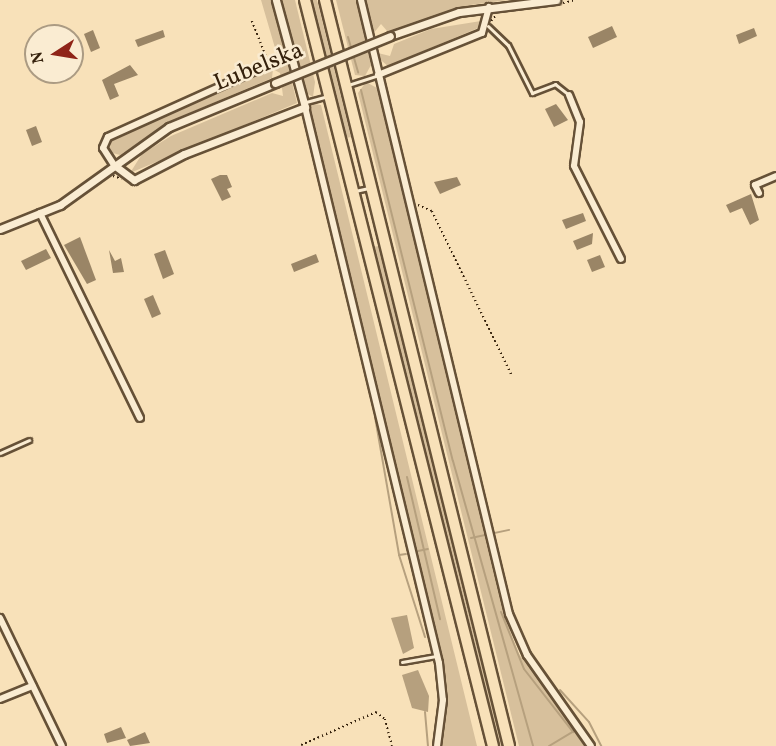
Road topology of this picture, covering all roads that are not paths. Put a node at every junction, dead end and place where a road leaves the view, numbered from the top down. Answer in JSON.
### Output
{"nodes":[{"id":1,"x":276,"y":0,"type":"edge"},
{"id":2,"x":305,"y":0,"type":"edge"},
{"id":3,"x":325,"y":0,"type":"edge"},
{"id":4,"x":361,"y":0,"type":"edge"},
{"id":5,"x":556,"y":0,"type":"edge"},
{"id":6,"x":489,"y":7,"type":"junction"},
{"id":7,"x":488,"y":26,"type":"junction"},
{"id":8,"x":266,"y":66,"type":"road end"},
{"id":9,"x":378,"y":75,"type":"junction"},
{"id":10,"x":347,"y":86,"type":"junction"},
{"id":11,"x":569,"y":95,"type":"joint"},
{"id":12,"x":330,"y":96,"type":"junction"},
{"id":13,"x":305,"y":105,"type":"junction"},
{"id":14,"x":114,"y":165,"type":"junction"},
{"id":15,"x":776,"y":176,"type":"edge"},
{"id":16,"x":371,"y":187,"type":"junction"},
{"id":17,"x":354,"y":192,"type":"junction"},
{"id":18,"x":759,"y":193,"type":"dead end"},
{"id":19,"x":40,"y":213,"type":"junction"},
{"id":20,"x":0,"y":229,"type":"edge"},
{"id":21,"x":621,"y":259,"type":"dead end"},
{"id":22,"x":140,"y":418,"type":"dead end"},
{"id":23,"x":29,"y":440,"type":"dead end"},
{"id":24,"x":0,"y":453,"type":"edge"},
{"id":25,"x":0,"y":618,"type":"edge"},
{"id":26,"x":437,"y":656,"type":"junction"},
{"id":27,"x":402,"y":662,"type":"dead end"},
{"id":28,"x":33,"y":686,"type":"junction"},
{"id":29,"x":0,"y":699,"type":"edge"},
{"id":30,"x":62,"y":746,"type":"edge"},
{"id":31,"x":437,"y":746,"type":"edge"},
{"id":32,"x":493,"y":746,"type":"edge"},
{"id":33,"x":509,"y":746,"type":"edge"},
{"id":34,"x":591,"y":746,"type":"edge"}],
"edges":[{"from":1,"to":13,"type":"street"},
{"from":2,"to":12,"type":"highway"},
{"from":3,"to":10,"type":"highway"},
{"from":4,"to":9,"type":"street"},
{"from":5,"to":6,"type":"street","name":"Lubelska"},
{"from":6,"to":7,"type":"street"},
{"from":6,"to":14,"type":"street","name":"Lubelska","bridge":true},
{"from":7,"to":9,"type":"street"},
{"from":7,"to":11,"type":"lane"},
{"from":8,"to":14,"type":"street"},
{"from":9,"to":10,"type":"lane"},
{"from":9,"to":34,"type":"street"},
{"from":10,"to":16,"type":"highway"},
{"from":11,"to":21,"type":"street"},
{"from":12,"to":13,"type":"lane"},
{"from":12,"to":17,"type":"highway"},
{"from":13,"to":14,"type":"street"},
{"from":13,"to":26,"type":"street"},
{"from":14,"to":19,"type":"street","name":"Lubelska"},
{"from":15,"to":18,"type":"street"},
{"from":16,"to":17,"type":"lane"},
{"from":16,"to":33,"type":"highway"},
{"from":17,"to":32,"type":"highway"},
{"from":19,"to":20,"type":"street","name":"Lubelska"},
{"from":19,"to":22,"type":"street"},
{"from":23,"to":24,"type":"lane"},
{"from":25,"to":28,"type":"street"},
{"from":26,"to":27,"type":"lane"},
{"from":26,"to":31,"type":"street"},
{"from":28,"to":29,"type":"street"},
{"from":28,"to":30,"type":"street"}]}
